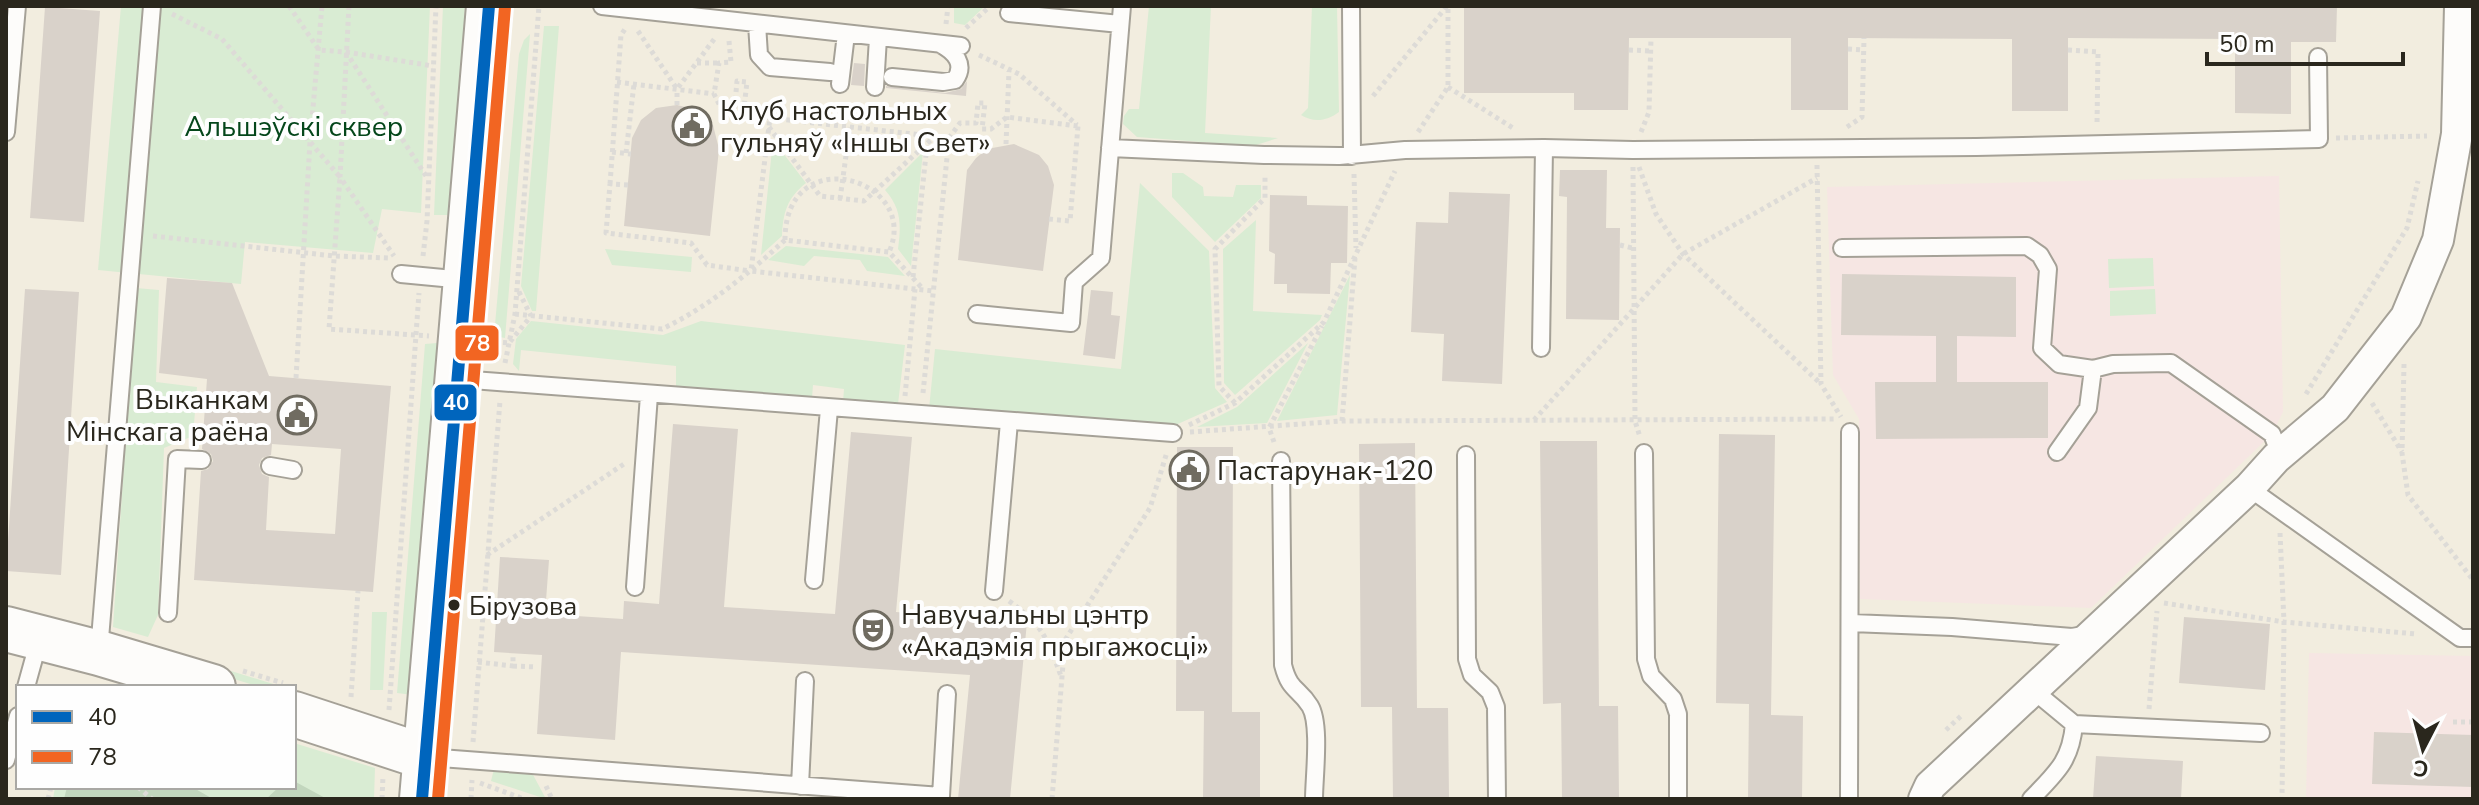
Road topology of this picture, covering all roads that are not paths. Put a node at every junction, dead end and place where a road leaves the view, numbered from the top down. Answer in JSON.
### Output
{"nodes":[{"id":1,"x":17,"y":6,"type":"edge"},
{"id":2,"x":152,"y":6,"type":"edge"},
{"id":3,"x":489,"y":6,"type":"edge"},
{"id":4,"x":602,"y":6,"type":"edge"},
{"id":5,"x":1122,"y":6,"type":"edge"},
{"id":6,"x":1351,"y":6,"type":"edge"},
{"id":7,"x":2460,"y":6,"type":"edge"},
{"id":8,"x":1009,"y":13,"type":"dead end"},
{"id":9,"x":757,"y":24,"type":"junction"},
{"id":10,"x":1120,"y":24,"type":"junction"},
{"id":11,"x":846,"y":34,"type":"junction"},
{"id":12,"x":878,"y":38,"type":"junction"},
{"id":13,"x":958,"y":38,"type":"road end"},
{"id":14,"x":939,"y":44,"type":"junction"},
{"id":15,"x":2318,"y":57,"type":"dead end"},
{"id":16,"x":892,"y":77,"type":"dead end"},
{"id":17,"x":875,"y":87,"type":"dead end"},
{"id":18,"x":6,"y":132,"type":"edge"},
{"id":19,"x":2446,"y":136,"type":"edge"},
{"id":20,"x":1110,"y":148,"type":"junction"},
{"id":21,"x":1544,"y":148,"type":"junction"},
{"id":22,"x":1353,"y":164,"type":"junction"},
{"id":23,"x":1842,"y":248,"type":"dead end"},
{"id":24,"x":401,"y":274,"type":"dead end"},
{"id":25,"x":466,"y":280,"type":"junction"},
{"id":26,"x":977,"y":314,"type":"dead end"},
{"id":27,"x":1541,"y":348,"type":"dead end"},
{"id":28,"x":2093,"y":369,"type":"junction"},
{"id":29,"x":458,"y":379,"type":"junction"},
{"id":30,"x":649,"y":395,"type":"junction"},
{"id":31,"x":829,"y":409,"type":"junction"},
{"id":32,"x":1009,"y":422,"type":"junction"},
{"id":33,"x":1846,"y":425,"type":"road end"},
{"id":34,"x":1173,"y":433,"type":"road end"},
{"id":35,"x":2276,"y":451,"type":"junction"},
{"id":36,"x":2057,"y":452,"type":"dead end"},
{"id":37,"x":1644,"y":453,"type":"road end"},
{"id":38,"x":1466,"y":455,"type":"dead end"},
{"id":39,"x":202,"y":460,"type":"dead end"},
{"id":40,"x":1281,"y":461,"type":"road end"},
{"id":41,"x":270,"y":466,"type":"dead end"},
{"id":42,"x":293,"y":470,"type":"dead end"},
{"id":43,"x":2249,"y":488,"type":"junction"},
{"id":44,"x":814,"y":580,"type":"dead end"},
{"id":45,"x":635,"y":587,"type":"dead end"},
{"id":46,"x":994,"y":591,"type":"road end"},
{"id":47,"x":168,"y":613,"type":"dead end"},
{"id":48,"x":1851,"y":623,"type":"junction"},
{"id":49,"x":2096,"y":633,"type":"junction"},
{"id":50,"x":22,"y":634,"type":"edge"},
{"id":51,"x":2467,"y":638,"type":"edge"},
{"id":52,"x":99,"y":653,"type":"junction"},
{"id":53,"x":805,"y":681,"type":"dead end"},
{"id":54,"x":26,"y":685,"type":"edge"},
{"id":55,"x":206,"y":685,"type":"edge"},
{"id":56,"x":2034,"y":691,"type":"junction"},
{"id":57,"x":947,"y":694,"type":"dead end"},
{"id":58,"x":296,"y":715,"type":"edge"},
{"id":59,"x":16,"y":723,"type":"edge"},
{"id":60,"x":2074,"y":724,"type":"junction"},
{"id":61,"x":2261,"y":733,"type":"dead end"},
{"id":62,"x":6,"y":759,"type":"edge"},
{"id":63,"x":411,"y":767,"type":"edge"},
{"id":64,"x":800,"y":786,"type":"junction"},
{"id":65,"x":1314,"y":799,"type":"edge"},
{"id":66,"x":1497,"y":799,"type":"edge"},
{"id":67,"x":1678,"y":799,"type":"edge"},
{"id":68,"x":1849,"y":799,"type":"edge"},
{"id":69,"x":1924,"y":799,"type":"edge"},
{"id":70,"x":2031,"y":799,"type":"edge"}],
"edges":[{"from":1,"to":18,"type":"lane"},
{"from":2,"to":52,"type":"lane"},
{"from":3,"to":25,"type":"main road"},
{"from":4,"to":9,"type":"lane"},
{"from":5,"to":10,"type":"lane"},
{"from":6,"to":22,"type":"lane"},
{"from":7,"to":19,"type":"street"},
{"from":8,"to":10,"type":"lane"},
{"from":9,"to":11,"type":"lane"},
{"from":9,"to":11,"type":"lane"},
{"from":10,"to":20,"type":"lane"},
{"from":11,"to":12,"type":"lane"},
{"from":12,"to":14,"type":"lane"},
{"from":12,"to":17,"type":"lane"},
{"from":13,"to":14,"type":"lane"},
{"from":14,"to":16,"type":"lane"},
{"from":15,"to":21,"type":"lane"},
{"from":19,"to":35,"type":"street"},
{"from":20,"to":22,"type":"lane"},
{"from":20,"to":26,"type":"lane"},
{"from":21,"to":22,"type":"lane"},
{"from":21,"to":27,"type":"lane"},
{"from":23,"to":28,"type":"lane"},
{"from":24,"to":25,"type":"lane"},
{"from":25,"to":29,"type":"main road"},
{"from":28,"to":35,"type":"lane"},
{"from":28,"to":36,"type":"lane"},
{"from":29,"to":30,"type":"lane"},
{"from":29,"to":63,"type":"main road"},
{"from":30,"to":31,"type":"lane"},
{"from":30,"to":45,"type":"lane"},
{"from":31,"to":32,"type":"lane"},
{"from":31,"to":44,"type":"lane"},
{"from":32,"to":34,"type":"lane"},
{"from":32,"to":46,"type":"lane"},
{"from":33,"to":48,"type":"lane"},
{"from":35,"to":43,"type":"street"},
{"from":37,"to":67,"type":"lane"},
{"from":38,"to":66,"type":"lane"},
{"from":39,"to":47,"type":"lane"},
{"from":40,"to":65,"type":"lane"},
{"from":41,"to":42,"type":"lane"},
{"from":43,"to":49,"type":"street"},
{"from":43,"to":51,"type":"lane"},
{"from":48,"to":49,"type":"lane"},
{"from":48,"to":68,"type":"lane"},
{"from":49,"to":56,"type":"street"},
{"from":50,"to":52,"type":"main road"},
{"from":50,"to":54,"type":"lane"},
{"from":52,"to":55,"type":"main road"},
{"from":53,"to":64,"type":"lane"},
{"from":56,"to":60,"type":"lane"},
{"from":56,"to":69,"type":"street"},
{"from":57,"to":64,"type":"lane"},
{"from":58,"to":63,"type":"main road"},
{"from":59,"to":62,"type":"lane"},
{"from":60,"to":61,"type":"lane"},
{"from":60,"to":70,"type":"lane"},
{"from":63,"to":64,"type":"lane"}]}
